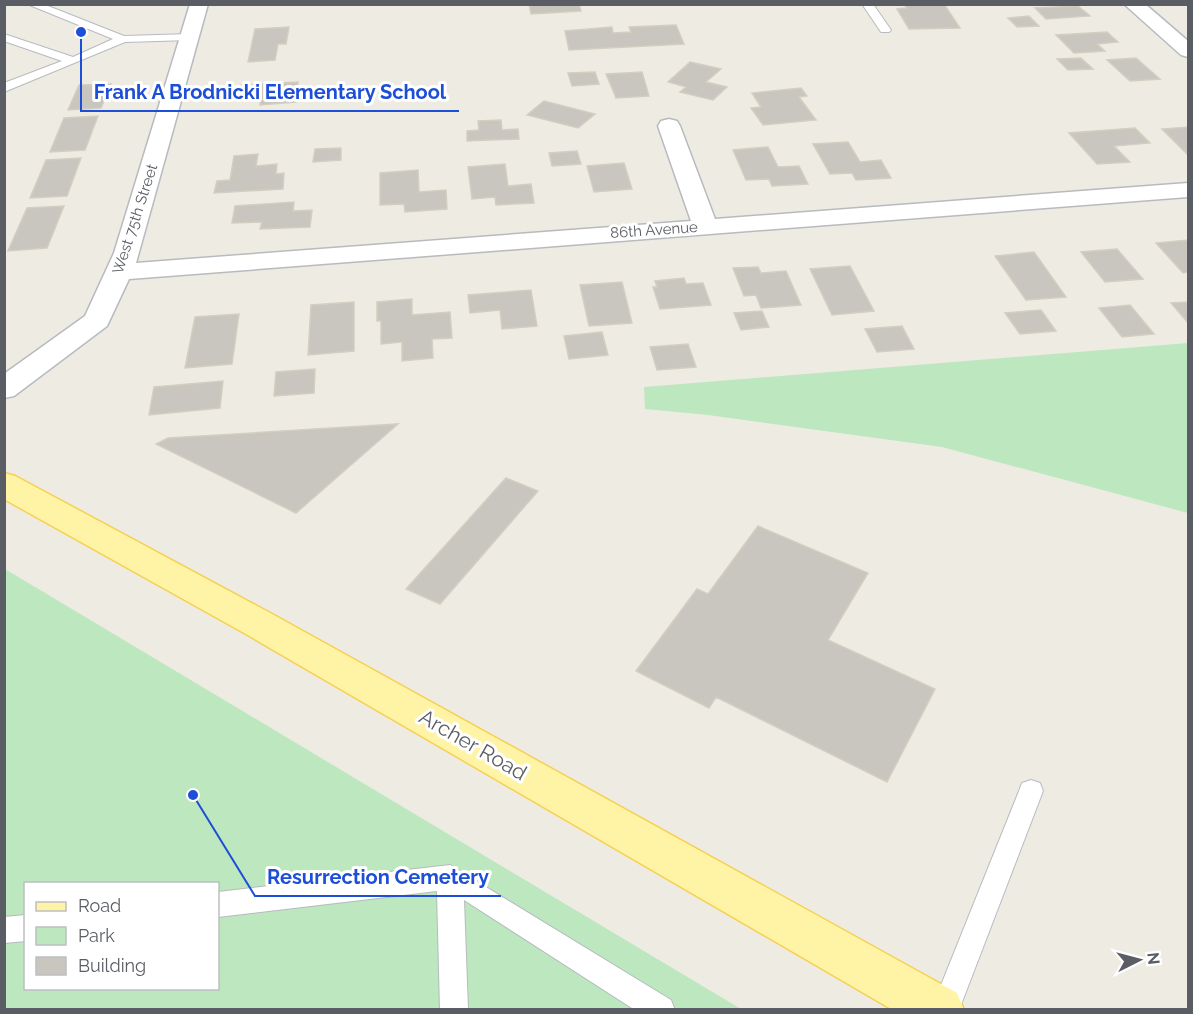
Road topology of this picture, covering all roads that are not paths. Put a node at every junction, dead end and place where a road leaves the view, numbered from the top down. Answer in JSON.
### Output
{"nodes":[{"id":1,"x":32,"y":4,"type":"edge"},
{"id":2,"x":199,"y":4,"type":"edge"},
{"id":3,"x":867,"y":4,"type":"edge"},
{"id":4,"x":1133,"y":4,"type":"edge"},
{"id":5,"x":885,"y":30,"type":"dead end"},
{"id":6,"x":4,"y":37,"type":"edge"},
{"id":7,"x":190,"y":37,"type":"junction"},
{"id":8,"x":123,"y":39,"type":"junction"},
{"id":9,"x":1188,"y":51,"type":"edge"},
{"id":10,"x":73,"y":61,"type":"junction"},
{"id":11,"x":4,"y":88,"type":"edge"},
{"id":12,"x":669,"y":126,"type":"dead end"},
{"id":13,"x":1188,"y":190,"type":"edge"},
{"id":14,"x":705,"y":226,"type":"junction"},
{"id":15,"x":119,"y":272,"type":"junction"},
{"id":16,"x":4,"y":389,"type":"edge"},
{"id":17,"x":4,"y":484,"type":"edge"},
{"id":18,"x":1031,"y":791,"type":"dead end"},
{"id":19,"x":450,"y":877,"type":"junction"},
{"id":20,"x":219,"y":905,"type":"edge"},
{"id":21,"x":24,"y":928,"type":"edge"},
{"id":22,"x":4,"y":930,"type":"edge"},
{"id":23,"x":454,"y":1010,"type":"edge"},
{"id":24,"x":661,"y":1010,"type":"edge"},
{"id":25,"x":940,"y":1010,"type":"edge"},
{"id":26,"x":945,"y":1010,"type":"edge"}],
"edges":[{"from":1,"to":8,"type":"lane"},
{"from":2,"to":7,"type":"street","name":"West 75th Street"},
{"from":3,"to":5,"type":"lane"},
{"from":4,"to":9,"type":"street"},
{"from":6,"to":10,"type":"lane"},
{"from":7,"to":8,"type":"lane"},
{"from":7,"to":15,"type":"street","name":"West 75th Street"},
{"from":8,"to":10,"type":"lane"},
{"from":10,"to":11,"type":"lane"},
{"from":12,"to":14,"type":"street"},
{"from":13,"to":14,"type":"street","name":"86th Avenue"},
{"from":14,"to":15,"type":"street","name":"86th Avenue"},
{"from":15,"to":16,"type":"street","name":"West 75th Street"},
{"from":17,"to":25,"type":"main road","name":"Archer Road"},
{"from":18,"to":26,"type":"lane"},
{"from":19,"to":20,"type":"lane"},
{"from":19,"to":23,"type":"lane"},
{"from":19,"to":24,"type":"lane"},
{"from":21,"to":22,"type":"lane"}]}
